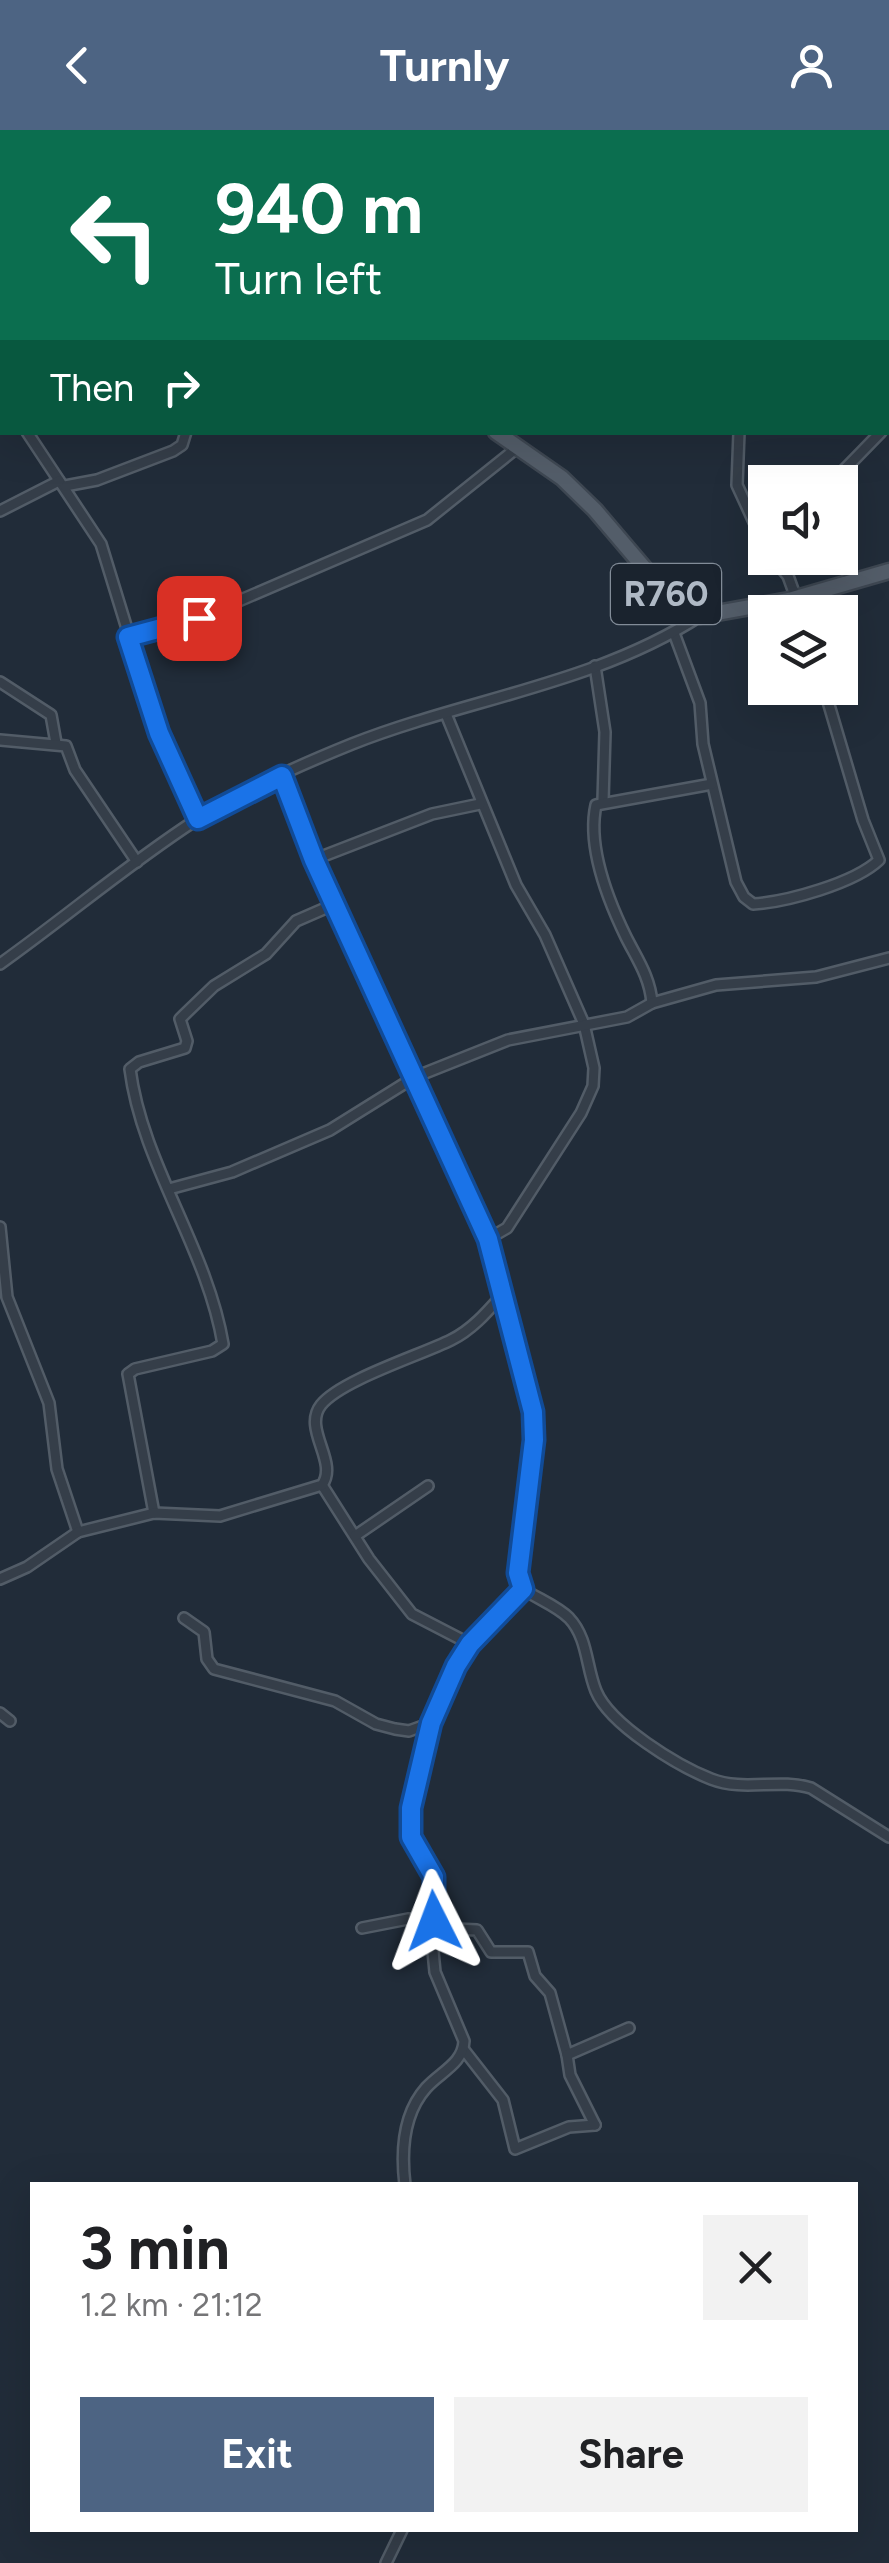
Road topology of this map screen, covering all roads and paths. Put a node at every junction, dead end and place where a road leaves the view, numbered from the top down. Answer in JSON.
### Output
{"nodes":[{"id":1,"x":29,"y":435,"type":"edge"},
{"id":2,"x":185,"y":435,"type":"edge"},
{"id":3,"x":500,"y":435,"type":"edge"},
{"id":4,"x":739,"y":435,"type":"edge"},
{"id":5,"x":878,"y":435,"type":"edge"},
{"id":6,"x":518,"y":447,"type":"junction"},
{"id":7,"x":849,"y":465,"type":"edge"},
{"id":8,"x":62,"y":484,"type":"junction"},
{"id":9,"x":748,"y":508,"type":"edge"},
{"id":10,"x":0,"y":511,"type":"edge"},
{"id":11,"x":889,"y":572,"type":"edge"},
{"id":12,"x":849,"y":575,"type":"edge"},
{"id":13,"x":850,"y":583,"type":"junction"},
{"id":14,"x":817,"y":595,"type":"edge"},
{"id":15,"x":748,"y":610,"type":"edge"},
{"id":16,"x":700,"y":616,"type":"junction"},
{"id":17,"x":674,"y":633,"type":"junction"},
{"id":18,"x":128,"y":637,"type":"junction"},
{"id":19,"x":595,"y":666,"type":"junction"},
{"id":20,"x":0,"y":682,"type":"edge"},
{"id":21,"x":829,"y":705,"type":"edge"},
{"id":22,"x":446,"y":714,"type":"junction"},
{"id":23,"x":0,"y":740,"type":"edge"},
{"id":24,"x":56,"y":742,"type":"junction"},
{"id":25,"x":282,"y":776,"type":"junction"},
{"id":26,"x":712,"y":784,"type":"junction"},
{"id":27,"x":603,"y":801,"type":"junction"},
{"id":28,"x":480,"y":804,"type":"junction"},
{"id":29,"x":198,"y":819,"type":"junction"},
{"id":30,"x":314,"y":860,"type":"junction"},
{"id":31,"x":137,"y":862,"type":"junction"},
{"id":32,"x":336,"y":904,"type":"junction"},
{"id":33,"x":889,"y":958,"type":"edge"},
{"id":34,"x":0,"y":964,"type":"edge"},
{"id":35,"x":652,"y":1003,"type":"junction"},
{"id":36,"x":584,"y":1024,"type":"junction"},
{"id":37,"x":416,"y":1077,"type":"junction"},
{"id":38,"x":168,"y":1190,"type":"junction"},
{"id":39,"x":0,"y":1227,"type":"edge"},
{"id":40,"x":488,"y":1239,"type":"junction"},
{"id":41,"x":503,"y":1294,"type":"junction"},
{"id":42,"x":4,"y":1298,"type":"edge"},
{"id":43,"x":322,"y":1486,"type":"junction"},
{"id":44,"x":428,"y":1486,"type":"dead end"},
{"id":45,"x":154,"y":1513,"type":"junction"},
{"id":46,"x":78,"y":1532,"type":"junction"},
{"id":47,"x":355,"y":1536,"type":"junction"},
{"id":48,"x":0,"y":1579,"type":"edge"},
{"id":49,"x":523,"y":1589,"type":"junction"},
{"id":50,"x":184,"y":1618,"type":"dead end"},
{"id":51,"x":470,"y":1644,"type":"junction"},
{"id":52,"x":0,"y":1713,"type":"edge"},
{"id":53,"x":10,"y":1722,"type":"dead end"},
{"id":54,"x":431,"y":1723,"type":"junction"},
{"id":55,"x":889,"y":1837,"type":"edge"},
{"id":56,"x":434,"y":1925,"type":"junction"},
{"id":57,"x":362,"y":1928,"type":"dead end"},
{"id":58,"x":629,"y":2028,"type":"dead end"},
{"id":59,"x":464,"y":2050,"type":"junction"},
{"id":60,"x":567,"y":2054,"type":"junction"},
{"id":61,"x":405,"y":2182,"type":"edge"},
{"id":62,"x":401,"y":2532,"type":"edge"},
{"id":63,"x":386,"y":2563,"type":"edge"}],
"edges":[{"from":1,"to":8,"type":"street"},
{"from":2,"to":8,"type":"street"},
{"from":3,"to":6,"type":"main road","number":"R760"},
{"from":4,"to":9,"type":"street"},
{"from":5,"to":7,"type":"street"},
{"from":6,"to":16,"type":"main road","number":"R760"},
{"from":6,"to":18,"type":"street"},
{"from":8,"to":10,"type":"street"},
{"from":8,"to":18,"type":"street"},
{"from":11,"to":13,"type":"main road","number":"R760"},
{"from":12,"to":13,"type":"street"},
{"from":13,"to":14,"type":"main road","number":"R760"},
{"from":15,"to":16,"type":"main road","number":"R760"},
{"from":16,"to":17,"type":"street"},
{"from":17,"to":19,"type":"street"},
{"from":17,"to":26,"type":"street"},
{"from":18,"to":29,"type":"street"},
{"from":19,"to":22,"type":"street"},
{"from":19,"to":27,"type":"street"},
{"from":20,"to":24,"type":"street"},
{"from":21,"to":26,"type":"street"},
{"from":22,"to":25,"type":"street"},
{"from":22,"to":28,"type":"street"},
{"from":23,"to":24,"type":"street"},
{"from":24,"to":31,"type":"street"},
{"from":25,"to":29,"type":"street"},
{"from":25,"to":30,"type":"street"},
{"from":26,"to":27,"type":"street"},
{"from":27,"to":35,"type":"street"},
{"from":28,"to":30,"type":"street"},
{"from":28,"to":36,"type":"street"},
{"from":29,"to":31,"type":"street"},
{"from":30,"to":32,"type":"street"},
{"from":31,"to":34,"type":"street"},
{"from":32,"to":37,"type":"street"},
{"from":32,"to":38,"type":"street"},
{"from":33,"to":35,"type":"street"},
{"from":35,"to":36,"type":"street"},
{"from":36,"to":37,"type":"street"},
{"from":36,"to":40,"type":"street"},
{"from":37,"to":38,"type":"street"},
{"from":37,"to":40,"type":"street"},
{"from":38,"to":45,"type":"street"},
{"from":39,"to":42,"type":"street"},
{"from":40,"to":41,"type":"street"},
{"from":41,"to":43,"type":"street"},
{"from":41,"to":49,"type":"street"},
{"from":42,"to":46,"type":"street"},
{"from":43,"to":45,"type":"street"},
{"from":43,"to":47,"type":"street"},
{"from":44,"to":47,"type":"street"},
{"from":45,"to":46,"type":"street"},
{"from":46,"to":48,"type":"street"},
{"from":47,"to":51,"type":"street"},
{"from":49,"to":51,"type":"street"},
{"from":49,"to":55,"type":"street"},
{"from":50,"to":54,"type":"street"},
{"from":51,"to":54,"type":"street"},
{"from":52,"to":53,"type":"street"},
{"from":54,"to":56,"type":"street"},
{"from":56,"to":57,"type":"street"},
{"from":56,"to":59,"type":"street"},
{"from":56,"to":60,"type":"street"},
{"from":58,"to":60,"type":"street"},
{"from":59,"to":60,"type":"street"},
{"from":59,"to":61,"type":"street"},
{"from":62,"to":63,"type":"street"}]}
